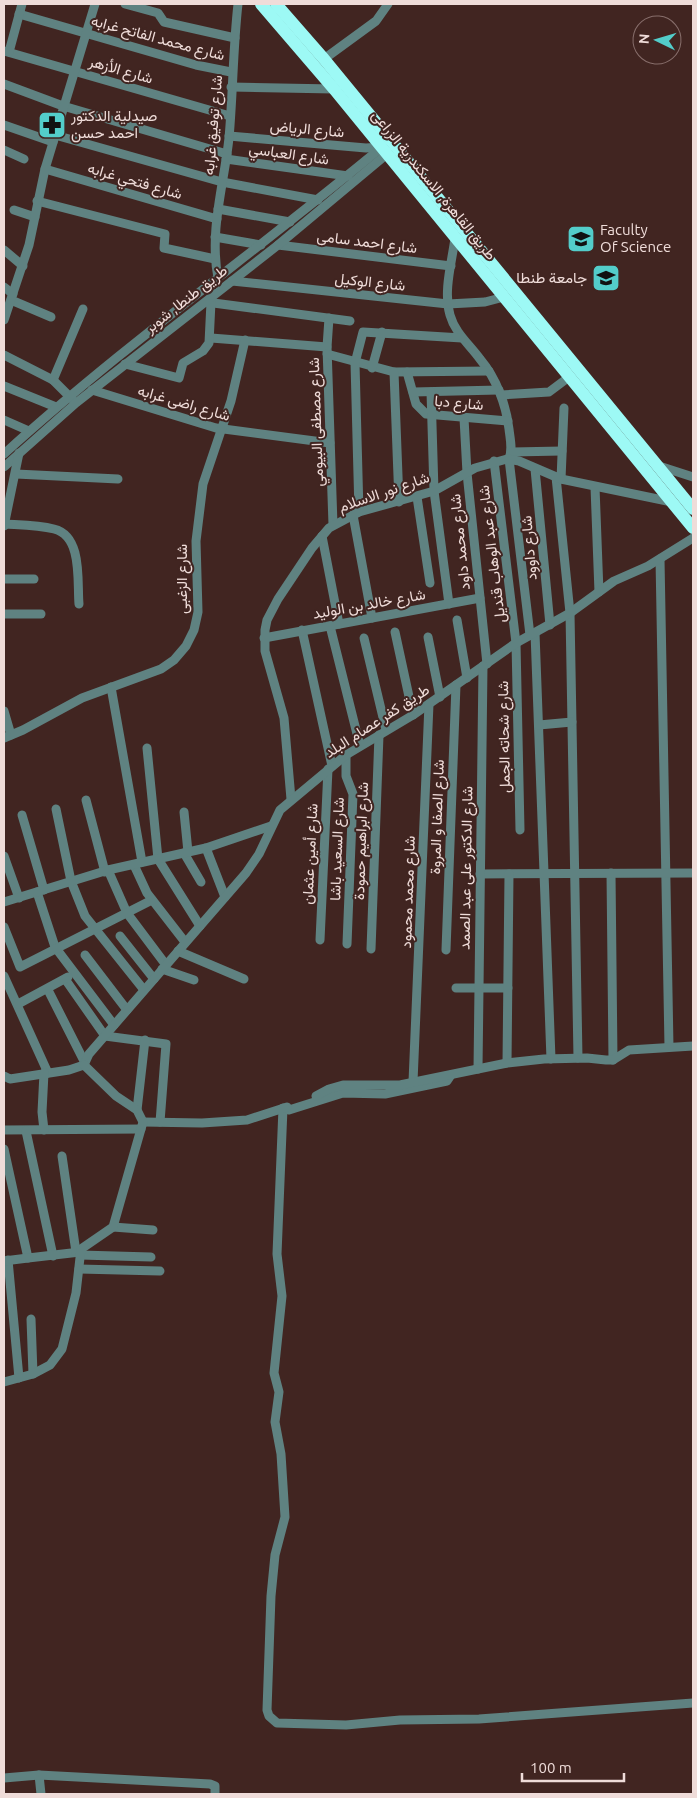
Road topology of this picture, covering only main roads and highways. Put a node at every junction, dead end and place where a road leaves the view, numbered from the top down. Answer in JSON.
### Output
{"nodes":[{"id":1,"x":261,"y":4,"type":"edge"},
{"id":2,"x":276,"y":4,"type":"edge"},
{"id":3,"x":527,"y":315,"type":"junction"},
{"id":4,"x":568,"y":369,"type":"junction"},
{"id":5,"x":693,"y":509,"type":"edge"},
{"id":6,"x":693,"y":528,"type":"edge"}],
"edges":[{"from":1,"to":3,"type":"highway","name":"طريق القاهرة, الاسكندرية الزراعى"},
{"from":2,"to":3,"type":"highway","name":"طريق القاهرة, الاسكندرية الزراعى"},
{"from":3,"to":4,"type":"highway","name":"طريق القاهرة, الاسكندرية الزراعى"},
{"from":4,"to":5,"type":"highway","name":"طريق القاهرة, الاسكندرية الزراعى"},
{"from":4,"to":6,"type":"highway","name":"طريق القاهرة, الاسكندرية الزراعى"}]}
